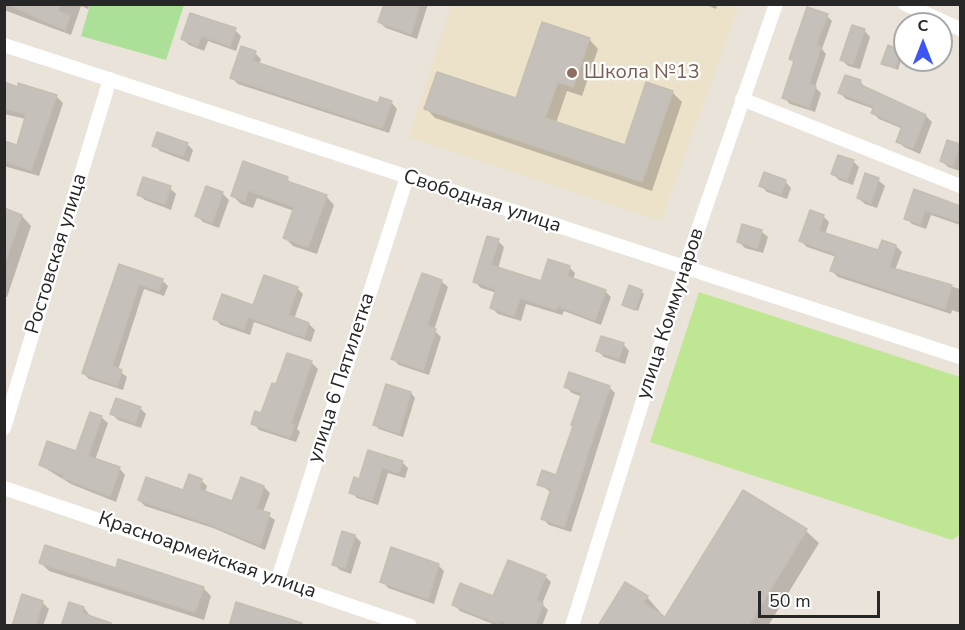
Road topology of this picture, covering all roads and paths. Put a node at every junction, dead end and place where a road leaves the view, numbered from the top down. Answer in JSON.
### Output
{"nodes":[{"id":1,"x":776,"y":4,"type":"edge"},
{"id":2,"x":904,"y":4,"type":"edge"},
{"id":3,"x":960,"y":29,"type":"edge"},
{"id":4,"x":4,"y":45,"type":"edge"},
{"id":5,"x":110,"y":79,"type":"junction"},
{"id":6,"x":742,"y":99,"type":"junction"},
{"id":7,"x":407,"y":177,"type":"junction"},
{"id":8,"x":960,"y":186,"type":"edge"},
{"id":9,"x":685,"y":267,"type":"junction"},
{"id":10,"x":960,"y":357,"type":"edge"},
{"id":11,"x":4,"y":428,"type":"edge"},
{"id":12,"x":4,"y":488,"type":"edge"},
{"id":13,"x":278,"y":579,"type":"junction"},
{"id":14,"x":410,"y":626,"type":"edge"},
{"id":15,"x":572,"y":626,"type":"edge"}],
"edges":[{"from":1,"to":6,"type":"street","name":"улица Коммунаров"},
{"from":2,"to":3,"type":"street"},
{"from":4,"to":5,"type":"street","name":"Свободная улица"},
{"from":5,"to":7,"type":"street","name":"Свободная улица"},
{"from":5,"to":11,"type":"street","name":"Ростовская улица"},
{"from":6,"to":8,"type":"street"},
{"from":6,"to":9,"type":"street","name":"улица Коммунаров"},
{"from":7,"to":9,"type":"street","name":"Свободная улица"},
{"from":7,"to":13,"type":"street","name":"улица 6 Пятилетка"},
{"from":9,"to":10,"type":"street","name":"Свободная улица"},
{"from":9,"to":15,"type":"street","name":"улица Коммунаров"},
{"from":12,"to":13,"type":"street","name":"Красноармейская улица"},
{"from":13,"to":14,"type":"street","name":"Красноармейская улица"}]}
